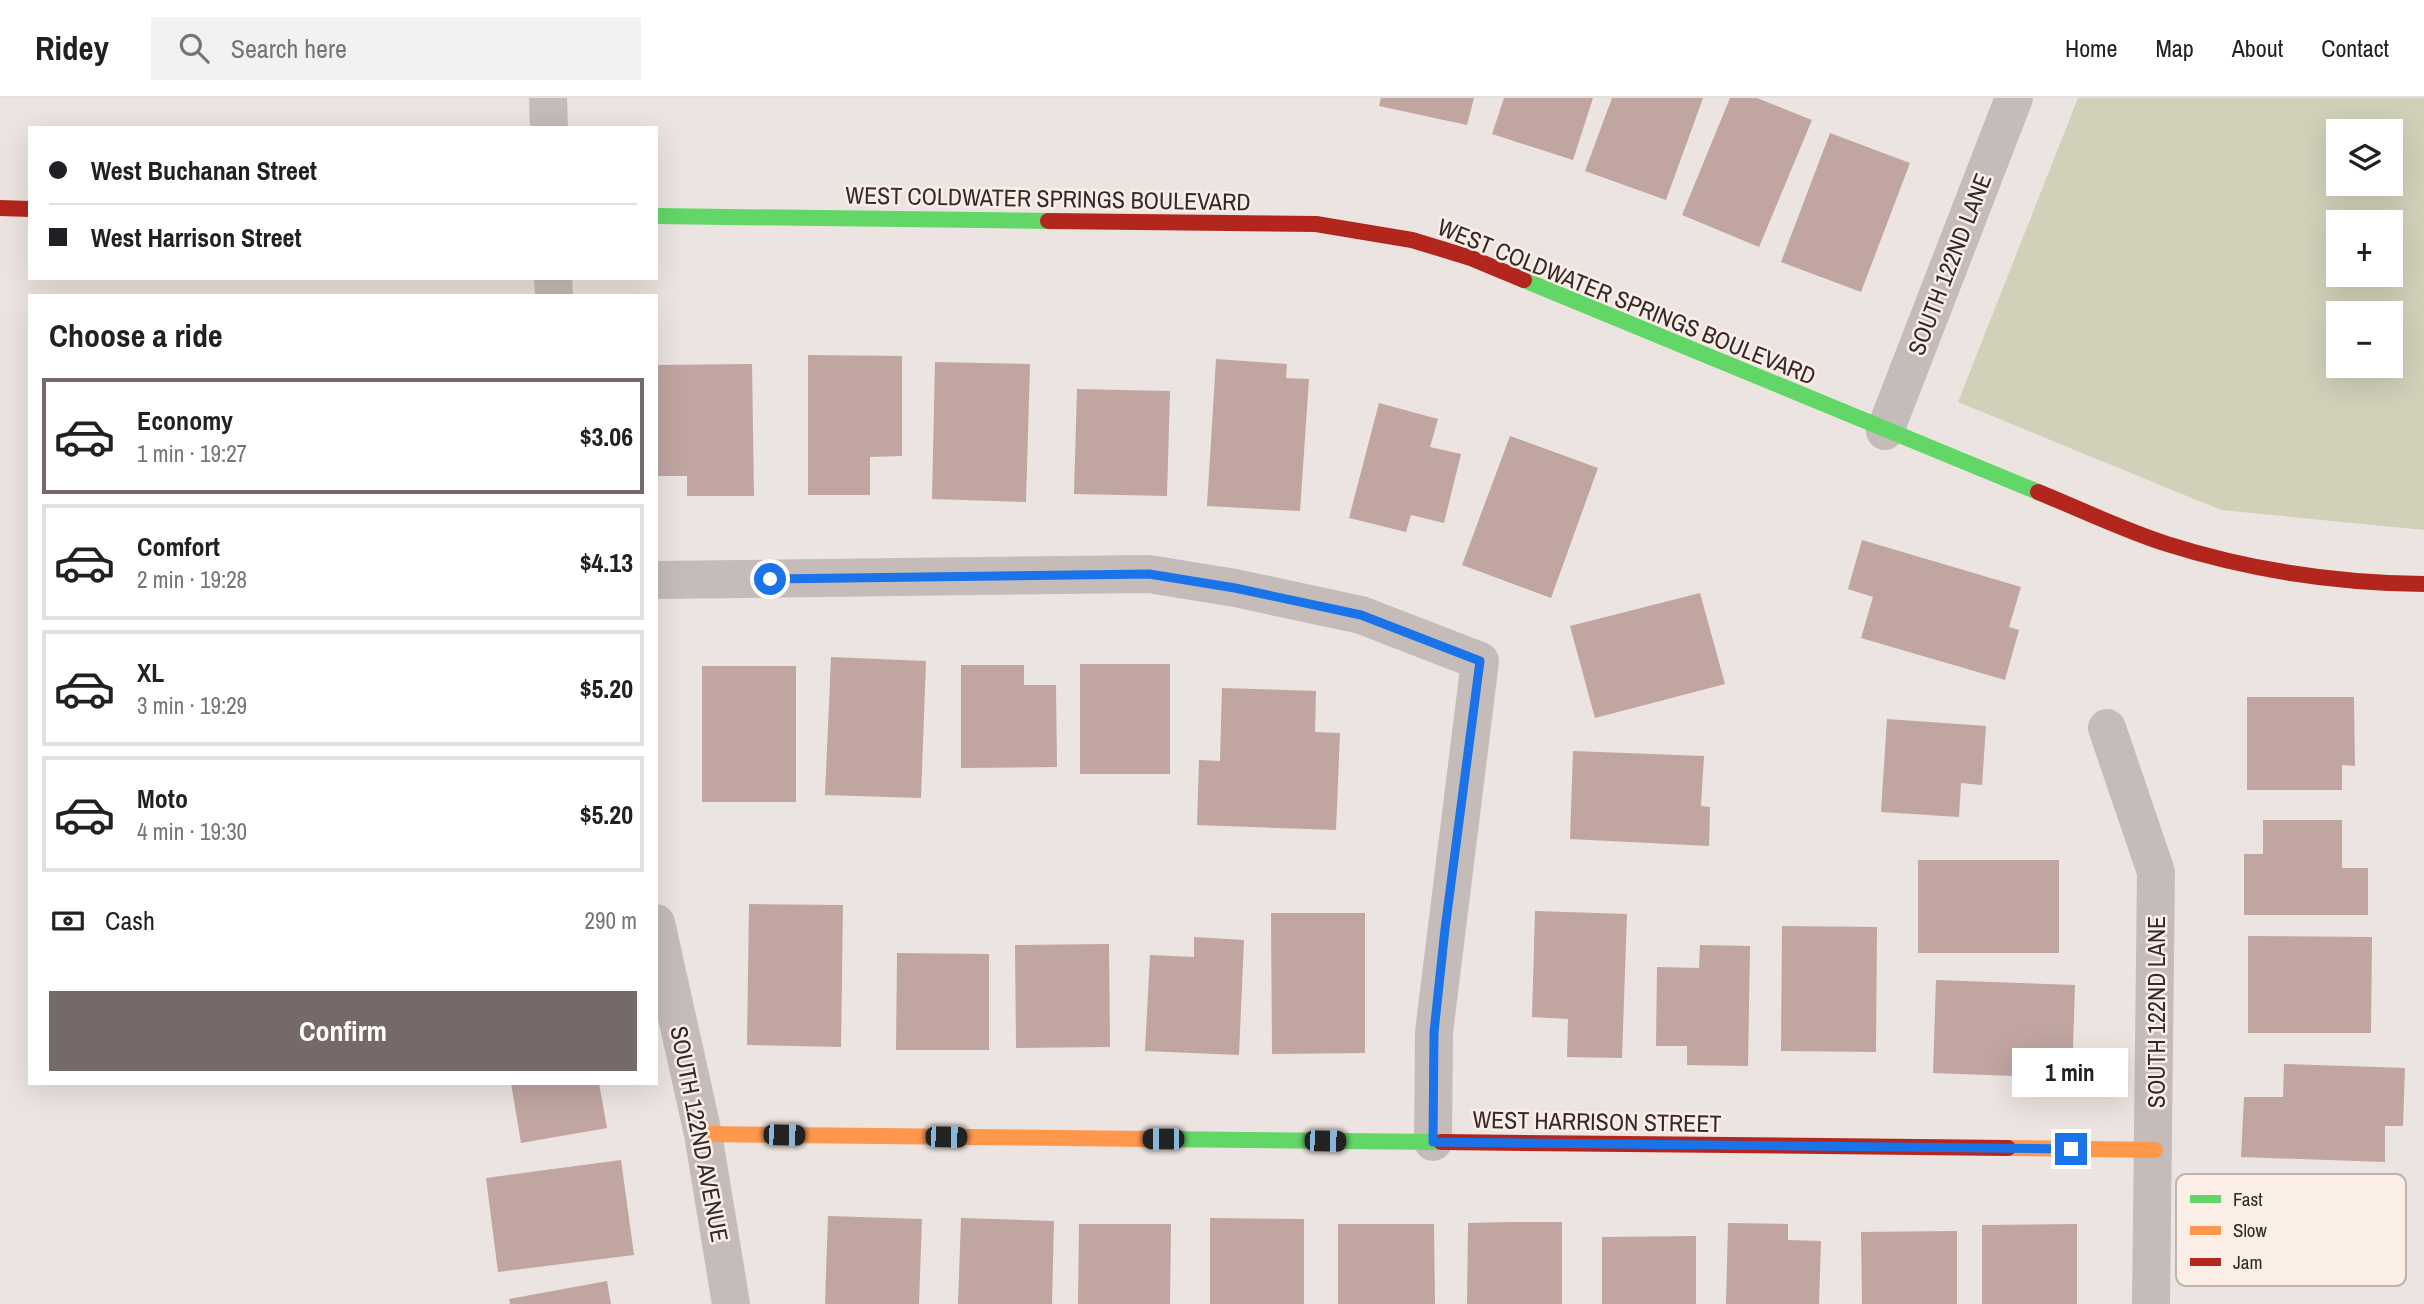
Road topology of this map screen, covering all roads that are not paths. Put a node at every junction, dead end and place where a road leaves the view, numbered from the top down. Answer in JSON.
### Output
{"nodes":[{"id":1,"x":548,"y":98,"type":"edge"},
{"id":2,"x":2006,"y":100,"type":"edge"},
{"id":3,"x":549,"y":126,"type":"edge"},
{"id":4,"x":0,"y":208,"type":"edge"},
{"id":5,"x":28,"y":209,"type":"edge"},
{"id":6,"x":658,"y":216,"type":"edge"},
{"id":7,"x":1885,"y":431,"type":"junction"},
{"id":8,"x":658,"y":580,"type":"edge"},
{"id":9,"x":2424,"y":584,"type":"edge"},
{"id":10,"x":2107,"y":728,"type":"dead end"},
{"id":11,"x":658,"y":932,"type":"edge"},
{"id":12,"x":703,"y":1134,"type":"junction"},
{"id":13,"x":1433,"y":1142,"type":"junction"},
{"id":14,"x":2155,"y":1150,"type":"junction"},
{"id":15,"x":731,"y":1304,"type":"edge"},
{"id":16,"x":2151,"y":1304,"type":"edge"}],
"edges":[{"from":1,"to":3,"type":"street"},
{"from":2,"to":7,"type":"street","name":"SOUTH 122ND LANE"},
{"from":4,"to":5,"type":"street"},
{"from":6,"to":7,"type":"street","name":"WEST COLDWATER SPRINGS BOULEVARD"},
{"from":7,"to":9,"type":"street","name":"WEST COLDWATER SPRINGS BOULEVARD"},
{"from":8,"to":13,"type":"street"},
{"from":10,"to":14,"type":"street","name":"SOUTH 122ND LANE"},
{"from":11,"to":12,"type":"street","name":"SOUTH 122ND AVENUE"},
{"from":12,"to":13,"type":"street","name":"WEST HARRISON STREET"},
{"from":12,"to":15,"type":"street","name":"SOUTH 122ND AVENUE"},
{"from":13,"to":14,"type":"street","name":"WEST HARRISON STREET"},
{"from":14,"to":16,"type":"street","name":"SOUTH 122ND LANE"}]}
